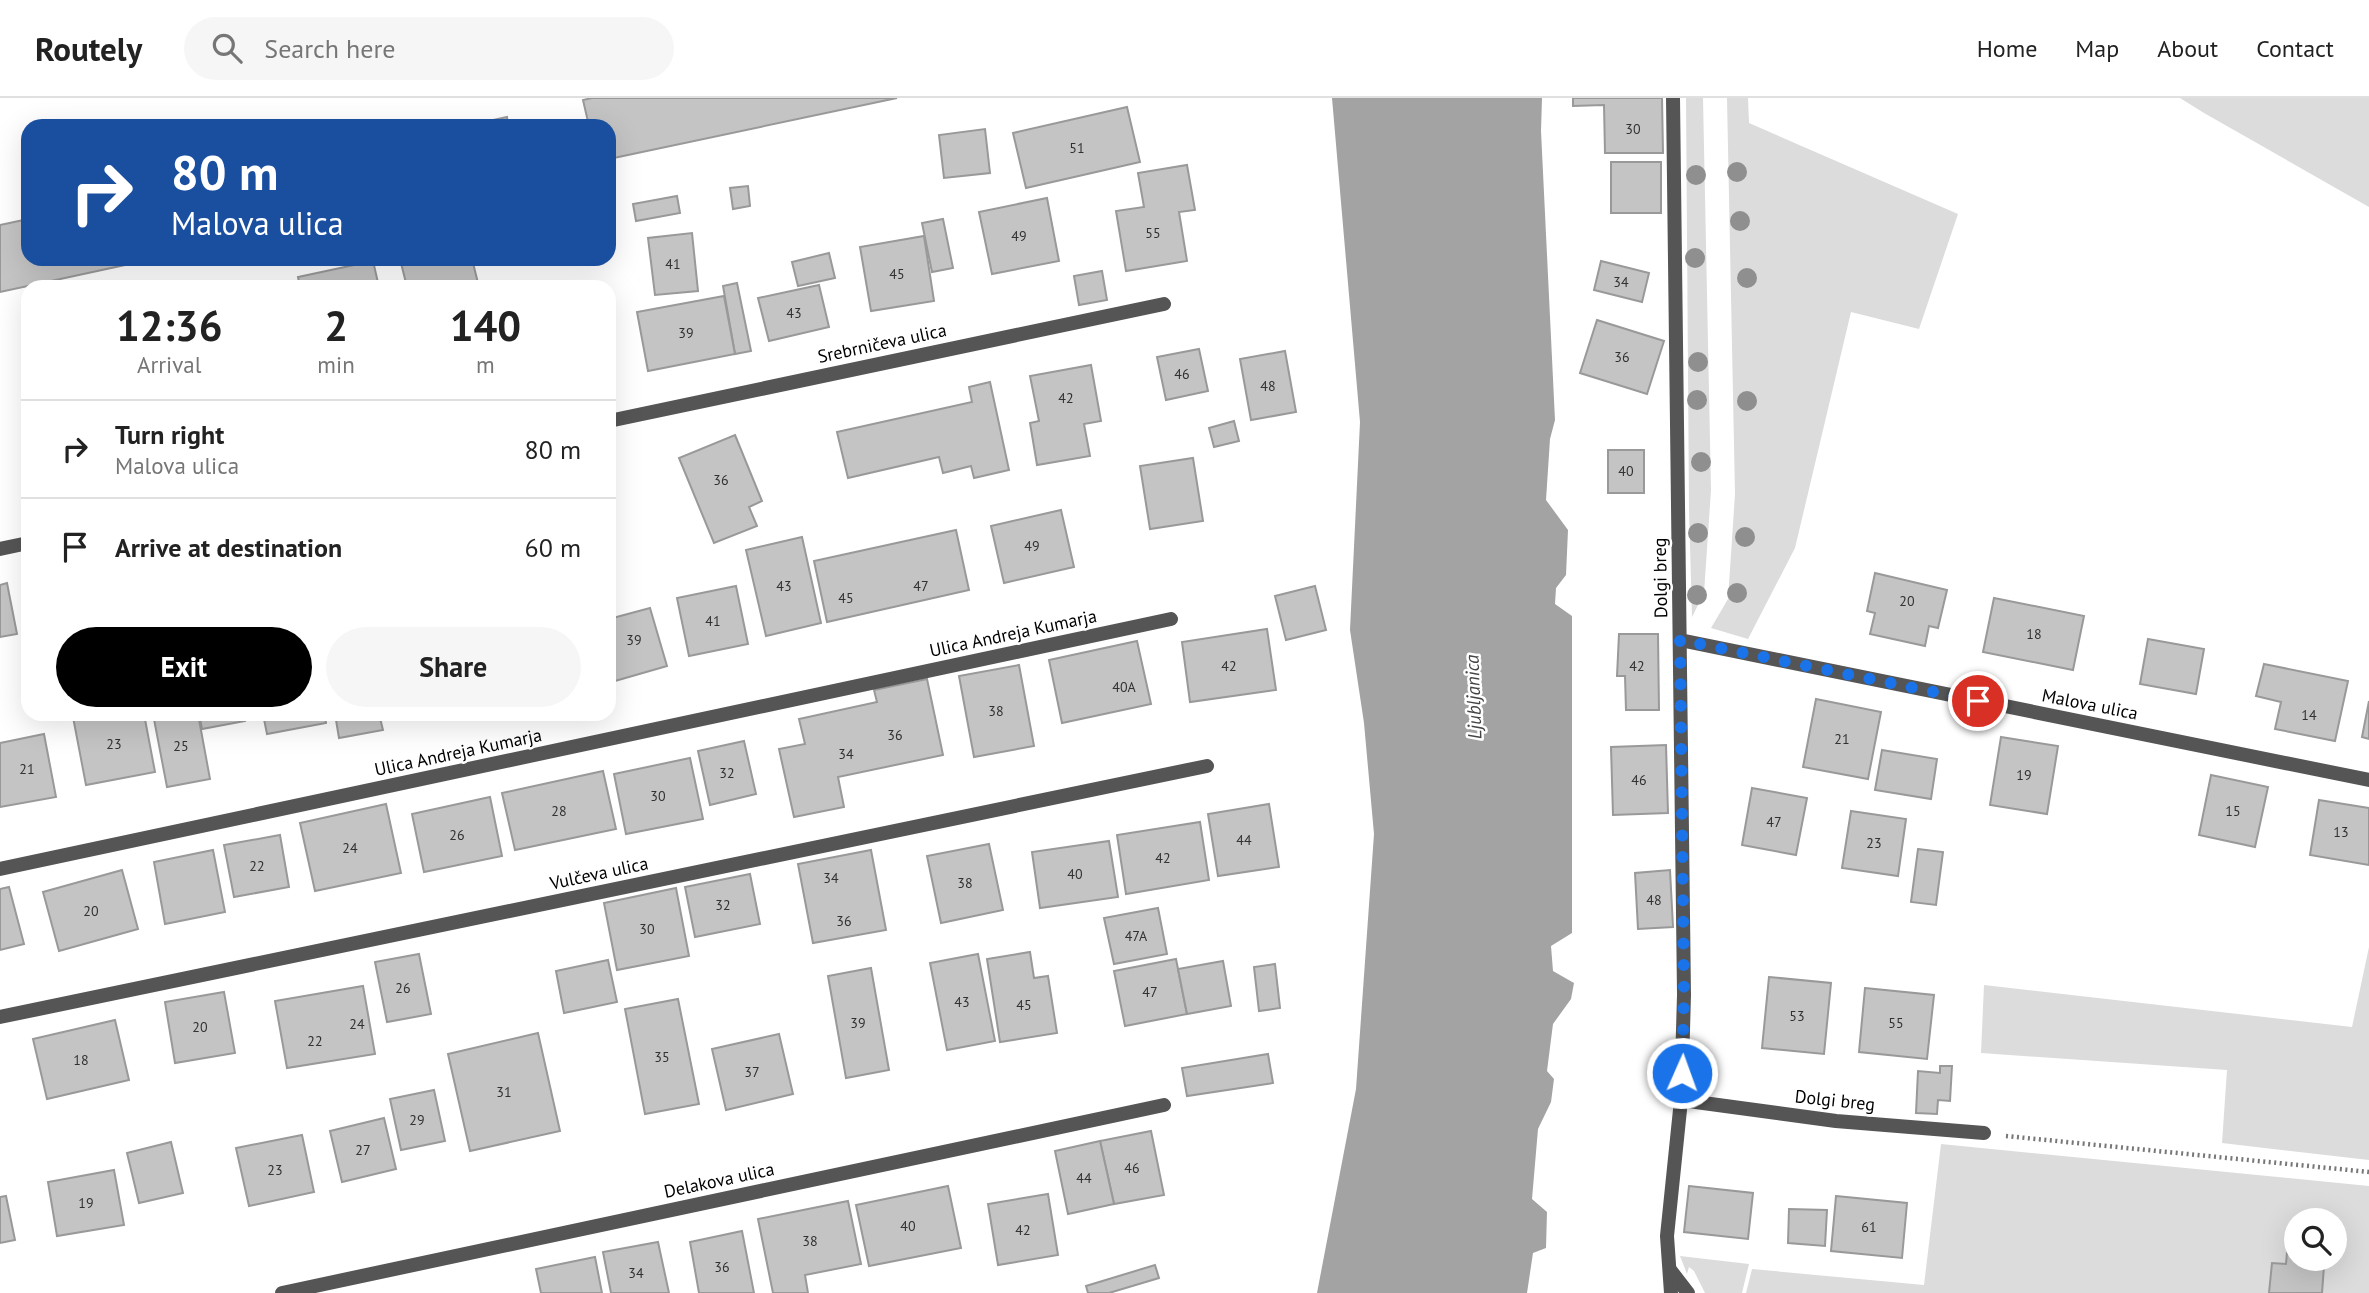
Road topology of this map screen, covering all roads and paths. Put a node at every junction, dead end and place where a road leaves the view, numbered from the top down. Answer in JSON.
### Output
{"nodes":[{"id":1,"x":1673,"y":98,"type":"edge"},
{"id":2,"x":1164,"y":304,"type":"dead end"},
{"id":3,"x":616,"y":420,"type":"edge"},
{"id":4,"x":21,"y":544,"type":"edge"},
{"id":5,"x":0,"y":549,"type":"edge"},
{"id":6,"x":1171,"y":619,"type":"dead end"},
{"id":7,"x":1680,"y":640,"type":"junction"},
{"id":8,"x":1207,"y":766,"type":"dead end"},
{"id":9,"x":2369,"y":780,"type":"edge"},
{"id":10,"x":0,"y":869,"type":"edge"},
{"id":11,"x":0,"y":1017,"type":"edge"},
{"id":12,"x":1681,"y":1100,"type":"junction"},
{"id":13,"x":1164,"y":1105,"type":"dead end"},
{"id":14,"x":1984,"y":1133,"type":"joint"},
{"id":15,"x":2369,"y":1172,"type":"edge"},
{"id":16,"x":1671,"y":1271,"type":"junction"},
{"id":17,"x":282,"y":1293,"type":"edge"},
{"id":18,"x":1671,"y":1293,"type":"edge"},
{"id":19,"x":1689,"y":1293,"type":"edge"}],
"edges":[{"from":1,"to":7,"type":"street","name":"Dolgi breg"},
{"from":2,"to":3,"type":"street","name":"Srebrničeva ulica"},
{"from":4,"to":5,"type":"street"},
{"from":6,"to":10,"type":"street","name":"Ulica Andreja Kumarja"},
{"from":7,"to":9,"type":"street","name":"Malova ulica"},
{"from":7,"to":12,"type":"street","name":"Dolgi breg"},
{"from":8,"to":11,"type":"street","name":"Vulčeva ulica"},
{"from":12,"to":14,"type":"street","name":"Dolgi breg"},
{"from":12,"to":16,"type":"street","name":"Dolgi breg"},
{"from":13,"to":17,"type":"street","name":"Delakova ulica"},
{"from":14,"to":15,"type":"path"},
{"from":16,"to":18,"type":"street","name":"Dolgi breg"},
{"from":16,"to":19,"type":"street"}]}
